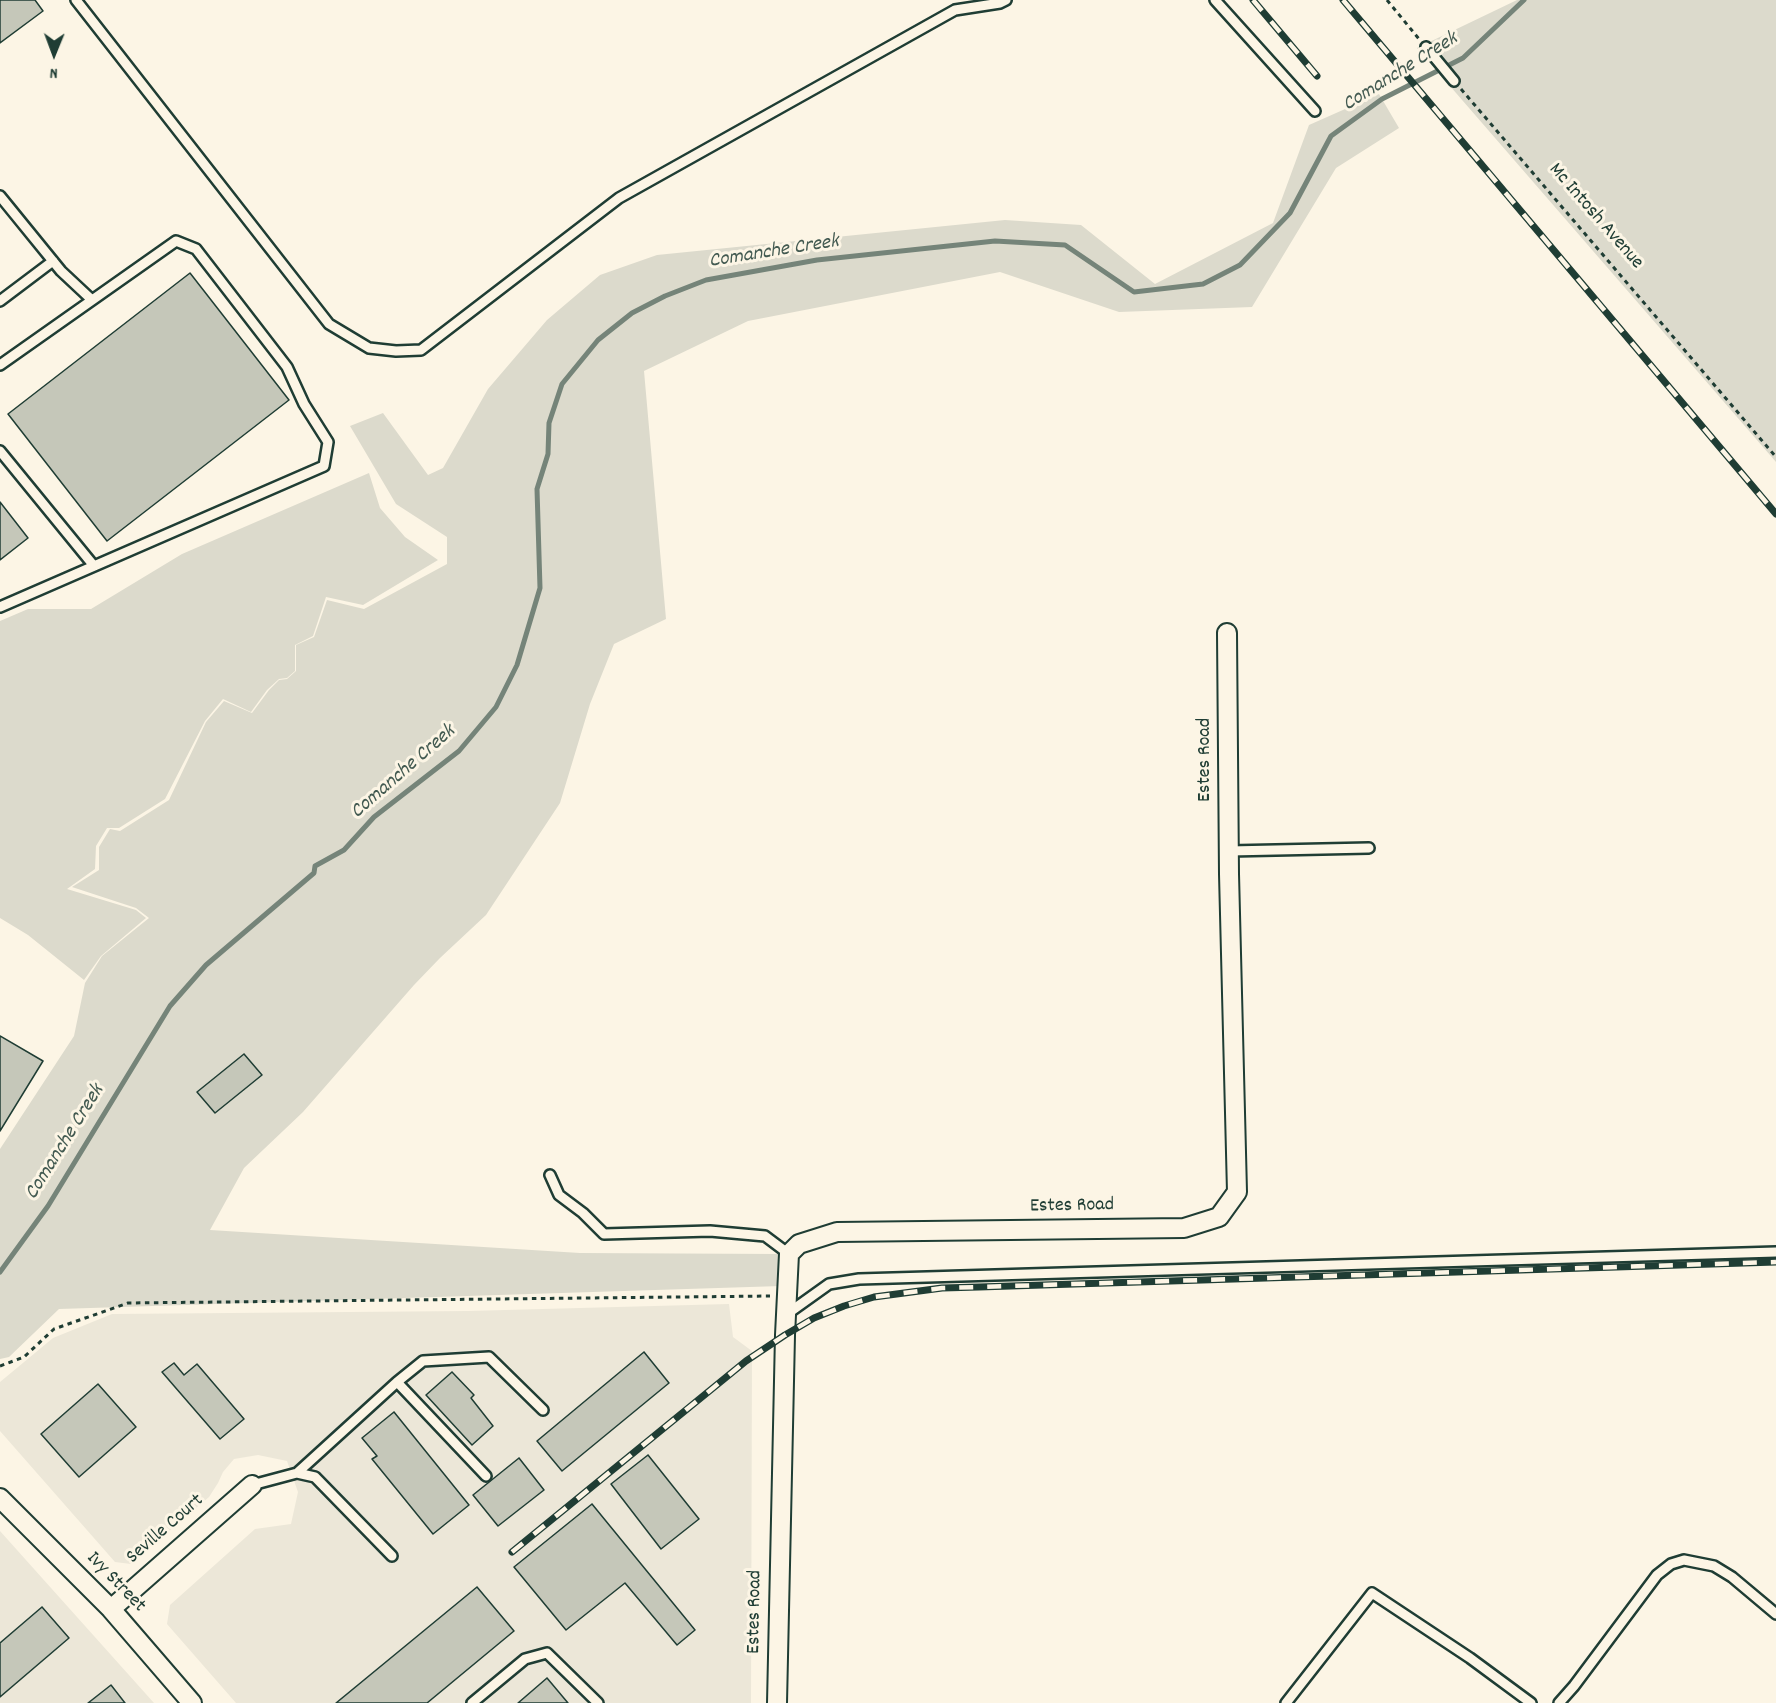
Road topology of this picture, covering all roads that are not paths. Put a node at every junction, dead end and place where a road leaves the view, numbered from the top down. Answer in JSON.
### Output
{"nodes":[{"id":1,"x":76,"y":0,"type":"edge"},
{"id":2,"x":974,"y":0,"type":"edge"},
{"id":3,"x":1006,"y":0,"type":"edge"},
{"id":4,"x":1215,"y":0,"type":"edge"},
{"id":5,"x":955,"y":10,"type":"junction"},
{"id":6,"x":1426,"y":47,"type":"road end"},
{"id":7,"x":1454,"y":81,"type":"road end"},
{"id":8,"x":1315,"y":111,"type":"dead end"},
{"id":9,"x":0,"y":196,"type":"edge"},
{"id":10,"x":53,"y":261,"type":"junction"},
{"id":11,"x":93,"y":300,"type":"junction"},
{"id":12,"x":0,"y":301,"type":"edge"},
{"id":13,"x":0,"y":365,"type":"edge"},
{"id":14,"x":0,"y":451,"type":"edge"},
{"id":15,"x":94,"y":566,"type":"junction"},
{"id":16,"x":0,"y":607,"type":"edge"},
{"id":17,"x":1227,"y":633,"type":"dead end"},
{"id":18,"x":1369,"y":848,"type":"dead end"},
{"id":19,"x":1229,"y":851,"type":"junction"},
{"id":20,"x":550,"y":1175,"type":"dead end"},
{"id":21,"x":1776,"y":1252,"type":"edge"},
{"id":22,"x":789,"y":1254,"type":"junction"},
{"id":23,"x":786,"y":1315,"type":"junction"},
{"id":24,"x":398,"y":1382,"type":"junction"},
{"id":25,"x":543,"y":1410,"type":"dead end"},
{"id":26,"x":297,"y":1473,"type":"junction"},
{"id":27,"x":486,"y":1476,"type":"dead end"},
{"id":28,"x":252,"y":1485,"type":"joint"},
{"id":29,"x":0,"y":1498,"type":"edge"},
{"id":30,"x":392,"y":1556,"type":"dead end"},
{"id":31,"x":111,"y":1609,"type":"junction"},
{"id":32,"x":1776,"y":1614,"type":"edge"},
{"id":33,"x":192,"y":1703,"type":"edge"},
{"id":34,"x":472,"y":1703,"type":"edge"},
{"id":35,"x":598,"y":1703,"type":"edge"},
{"id":36,"x":777,"y":1703,"type":"edge"},
{"id":37,"x":1287,"y":1703,"type":"edge"},
{"id":38,"x":1531,"y":1703,"type":"edge"},
{"id":39,"x":1559,"y":1703,"type":"edge"}],
"edges":[{"from":1,"to":5,"type":"lane"},
{"from":2,"to":5,"type":"lane"},
{"from":3,"to":5,"type":"lane"},
{"from":4,"to":8,"type":"lane"},
{"from":6,"to":7,"type":"lane"},
{"from":9,"to":10,"type":"lane"},
{"from":10,"to":11,"type":"lane"},
{"from":10,"to":12,"type":"lane"},
{"from":11,"to":13,"type":"lane"},
{"from":11,"to":15,"type":"lane"},
{"from":14,"to":15,"type":"lane"},
{"from":15,"to":16,"type":"lane"},
{"from":17,"to":19,"type":"street","name":"Estes Road"},
{"from":18,"to":19,"type":"lane"},
{"from":19,"to":22,"type":"street","name":"Estes Road"},
{"from":20,"to":22,"type":"lane"},
{"from":21,"to":23,"type":"lane"},
{"from":22,"to":23,"type":"street","name":"Estes Road"},
{"from":23,"to":36,"type":"street","name":"Estes Road"},
{"from":24,"to":25,"type":"lane"},
{"from":24,"to":26,"type":"lane"},
{"from":24,"to":27,"type":"lane"},
{"from":26,"to":28,"type":"lane"},
{"from":26,"to":30,"type":"lane"},
{"from":28,"to":31,"type":"street","name":"Seville Court"},
{"from":29,"to":31,"type":"street","name":"Ivy Street"},
{"from":31,"to":33,"type":"street","name":"Ivy Street"},
{"from":32,"to":39,"type":"lane"},
{"from":34,"to":35,"type":"lane"},
{"from":37,"to":38,"type":"lane"}]}
